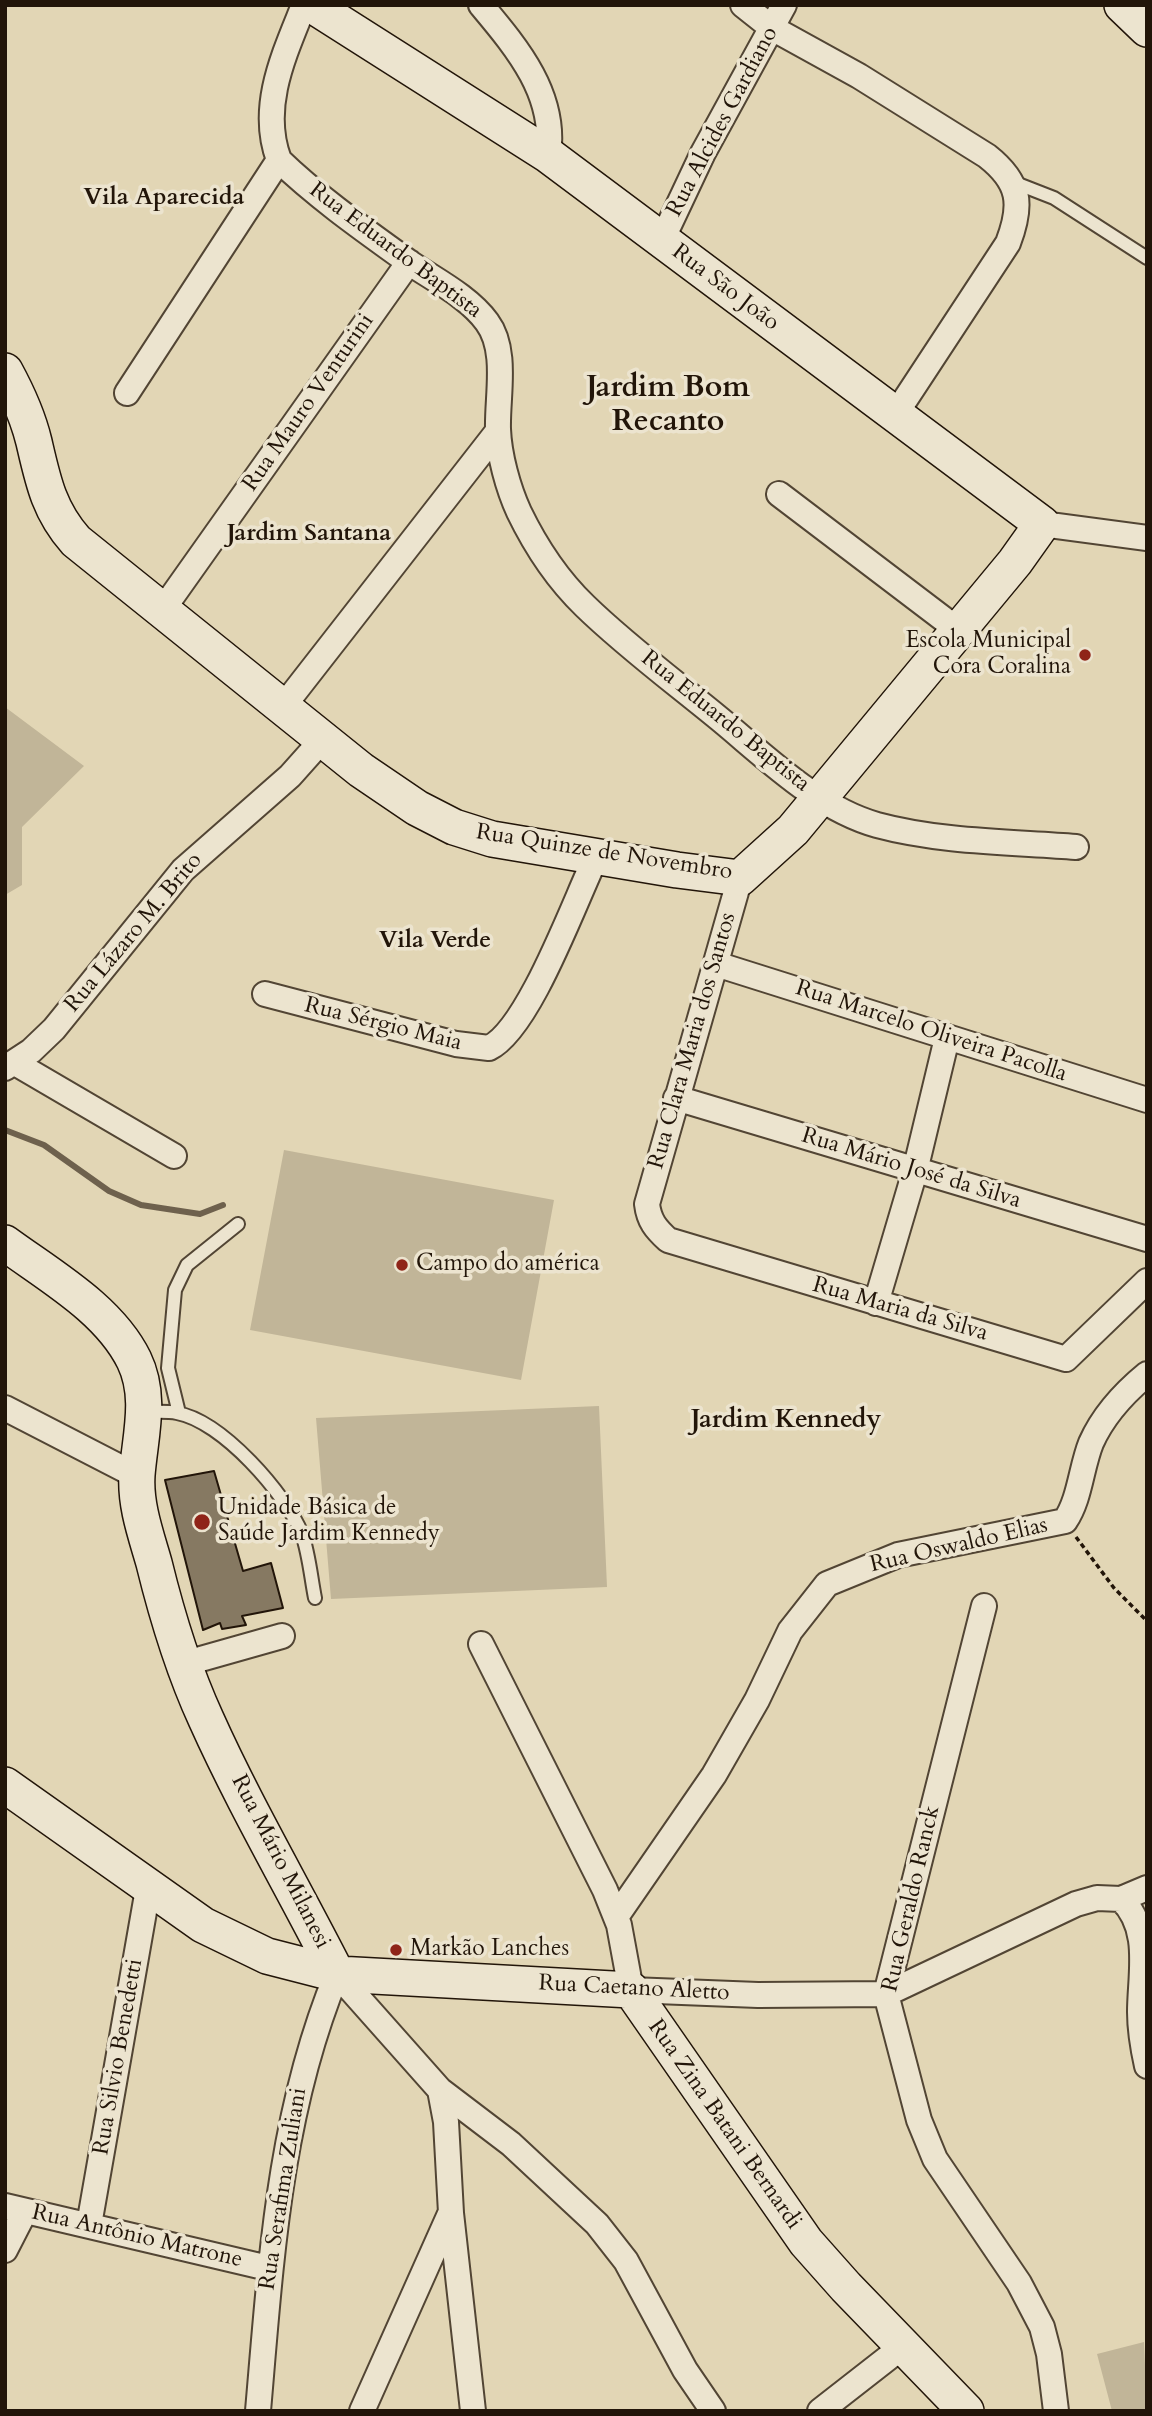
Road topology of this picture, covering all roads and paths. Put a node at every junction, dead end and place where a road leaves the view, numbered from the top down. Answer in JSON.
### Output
{"nodes":[{"id":1,"x":304,"y":5,"type":"edge"},
{"id":2,"x":312,"y":5,"type":"edge"},
{"id":3,"x":481,"y":5,"type":"edge"},
{"id":4,"x":743,"y":5,"type":"edge"},
{"id":5,"x":784,"y":5,"type":"edge"},
{"id":6,"x":1122,"y":5,"type":"edge"},
{"id":7,"x":772,"y":28,"type":"junction"},
{"id":8,"x":1147,"y":29,"type":"edge"},
{"id":9,"x":548,"y":155,"type":"junction"},
{"id":10,"x":279,"y":160,"type":"junction"},
{"id":11,"x":1012,"y":182,"type":"junction"},
{"id":12,"x":662,"y":240,"type":"junction"},
{"id":13,"x":1147,"y":258,"type":"edge"},
{"id":14,"x":409,"y":262,"type":"junction"},
{"id":15,"x":5,"y":371,"type":"edge"},
{"id":16,"x":127,"y":393,"type":"dead end"},
{"id":17,"x":895,"y":415,"type":"junction"},
{"id":18,"x":498,"y":431,"type":"junction"},
{"id":19,"x":779,"y":494,"type":"dead end"},
{"id":20,"x":1042,"y":524,"type":"junction"},
{"id":21,"x":1147,"y":538,"type":"edge"},
{"id":22,"x":161,"y":612,"type":"junction"},
{"id":23,"x":958,"y":630,"type":"junction"},
{"id":24,"x":282,"y":708,"type":"junction"},
{"id":25,"x":323,"y":739,"type":"junction"},
{"id":26,"x":818,"y":797,"type":"junction"},
{"id":27,"x":1076,"y":847,"type":"dead end"},
{"id":28,"x":596,"y":857,"type":"junction"},
{"id":29,"x":740,"y":878,"type":"junction"},
{"id":30,"x":716,"y":964,"type":"junction"},
{"id":31,"x":265,"y":994,"type":"dead end"},
{"id":32,"x":947,"y":1038,"type":"junction"},
{"id":33,"x":10,"y":1066,"type":"edge"},
{"id":34,"x":676,"y":1098,"type":"junction"},
{"id":35,"x":1147,"y":1100,"type":"edge"},
{"id":36,"x":174,"y":1156,"type":"dead end"},
{"id":37,"x":915,"y":1171,"type":"junction"},
{"id":38,"x":647,"y":1204,"type":"joint"},
{"id":39,"x":238,"y":1224,"type":"dead end"},
{"id":40,"x":1147,"y":1239,"type":"edge"},
{"id":41,"x":5,"y":1243,"type":"edge"},
{"id":42,"x":1147,"y":1281,"type":"edge"},
{"id":43,"x":876,"y":1303,"type":"junction"},
{"id":44,"x":1147,"y":1374,"type":"edge"},
{"id":45,"x":5,"y":1408,"type":"edge"},
{"id":46,"x":144,"y":1412,"type":"junction"},
{"id":47,"x":179,"y":1413,"type":"junction"},
{"id":48,"x":137,"y":1476,"type":"junction"},
{"id":49,"x":1065,"y":1521,"type":"junction"},
{"id":50,"x":315,"y":1598,"type":"dead end"},
{"id":51,"x":984,"y":1606,"type":"dead end"},
{"id":52,"x":1147,"y":1621,"type":"edge"},
{"id":53,"x":282,"y":1636,"type":"dead end"},
{"id":54,"x":481,"y":1644,"type":"dead end"},
{"id":55,"x":183,"y":1664,"type":"junction"},
{"id":56,"x":5,"y":1785,"type":"edge"},
{"id":57,"x":1147,"y":1888,"type":"edge"},
{"id":58,"x":148,"y":1889,"type":"junction"},
{"id":59,"x":1121,"y":1899,"type":"junction"},
{"id":60,"x":616,"y":1917,"type":"junction"},
{"id":61,"x":337,"y":1974,"type":"junction"},
{"id":62,"x":631,"y":1990,"type":"junction"},
{"id":63,"x":886,"y":1994,"type":"junction"},
{"id":64,"x":1147,"y":2066,"type":"edge"},
{"id":65,"x":440,"y":2090,"type":"junction"},
{"id":66,"x":15,"y":2208,"type":"edge"},
{"id":67,"x":451,"y":2213,"type":"junction"},
{"id":68,"x":89,"y":2225,"type":"junction"},
{"id":69,"x":5,"y":2250,"type":"edge"},
{"id":70,"x":268,"y":2268,"type":"junction"},
{"id":71,"x":902,"y":2347,"type":"junction"},
{"id":72,"x":258,"y":2411,"type":"edge"},
{"id":73,"x":362,"y":2411,"type":"edge"},
{"id":74,"x":473,"y":2411,"type":"edge"},
{"id":75,"x":713,"y":2411,"type":"edge"},
{"id":76,"x":820,"y":2411,"type":"edge"},
{"id":77,"x":966,"y":2411,"type":"edge"},
{"id":78,"x":1056,"y":2411,"type":"edge"}],
"edges":[{"from":1,"to":10,"type":"street"},
{"from":2,"to":9,"type":"street","name":"Rua São João"},
{"from":3,"to":9,"type":"street"},
{"from":4,"to":7,"type":"street"},
{"from":5,"to":7,"type":"street","name":"Rua Alcides Gardiano"},
{"from":6,"to":8,"type":"street"},
{"from":7,"to":11,"type":"street"},
{"from":7,"to":12,"type":"street","name":"Rua Alcides Gardiano"},
{"from":9,"to":12,"type":"street","name":"Rua São João"},
{"from":10,"to":14,"type":"street","name":"Rua Eduardo Baptista"},
{"from":10,"to":16,"type":"street"},
{"from":11,"to":13,"type":"lane"},
{"from":11,"to":17,"type":"street"},
{"from":12,"to":17,"type":"street","name":"Rua São João"},
{"from":14,"to":18,"type":"street","name":"Rua Eduardo Baptista"},
{"from":14,"to":22,"type":"street","name":"Rua Mauro Venturini"},
{"from":15,"to":22,"type":"street","name":"Rua Quinze de Novembro"},
{"from":17,"to":20,"type":"street","name":"Rua São João"},
{"from":18,"to":24,"type":"street"},
{"from":18,"to":26,"type":"street","name":"Rua Eduardo Baptista"},
{"from":19,"to":23,"type":"street"},
{"from":20,"to":21,"type":"street","name":"Rua São João"},
{"from":20,"to":23,"type":"street","name":"Rua Quinze de Novembro"},
{"from":22,"to":24,"type":"street","name":"Rua Quinze de Novembro"},
{"from":23,"to":26,"type":"street","name":"Rua Quinze de Novembro"},
{"from":24,"to":25,"type":"street","name":"Rua Quinze de Novembro"},
{"from":25,"to":28,"type":"street","name":"Rua Quinze de Novembro"},
{"from":25,"to":33,"type":"street","name":"Rua Lázaro M. Brito"},
{"from":26,"to":27,"type":"street","name":"Rua Eduardo Baptista"},
{"from":26,"to":29,"type":"street","name":"Rua Quinze de Novembro"},
{"from":28,"to":29,"type":"street","name":"Rua Quinze de Novembro"},
{"from":28,"to":31,"type":"street","name":"Rua Sérgio Maia"},
{"from":29,"to":30,"type":"street","name":"Rua Clara Maria dos Santos"},
{"from":30,"to":32,"type":"street","name":"Rua Marcelo Oliveira Pacolla"},
{"from":30,"to":34,"type":"street","name":"Rua Clara Maria dos Santos"},
{"from":32,"to":35,"type":"street","name":"Rua Marcelo Oliveira Pacolla"},
{"from":32,"to":37,"type":"street"},
{"from":33,"to":36,"type":"street"},
{"from":34,"to":37,"type":"street","name":"Rua Mário José da Silva"},
{"from":34,"to":38,"type":"street","name":"Rua Clara Maria dos Santos"},
{"from":37,"to":40,"type":"street","name":"Rua Mário José da Silva"},
{"from":37,"to":43,"type":"street"},
{"from":38,"to":43,"type":"street","name":"Rua Maria da Silva"},
{"from":39,"to":47,"type":"lane"},
{"from":41,"to":46,"type":"street","name":"Rua Mário Milanesi"},
{"from":42,"to":43,"type":"street","name":"Rua Maria da Silva"},
{"from":44,"to":49,"type":"street","name":"Rua Oswaldo Elias"},
{"from":45,"to":48,"type":"street"},
{"from":46,"to":47,"type":"lane"},
{"from":46,"to":48,"type":"street","name":"Rua Mário Milanesi"},
{"from":47,"to":50,"type":"lane"},
{"from":48,"to":55,"type":"street","name":"Rua Mário Milanesi"},
{"from":49,"to":52,"type":"path"},
{"from":49,"to":60,"type":"street","name":"Rua Oswaldo Elias"},
{"from":51,"to":63,"type":"street","name":"Rua Geraldo Ranck"},
{"from":53,"to":55,"type":"street"},
{"from":54,"to":60,"type":"street","name":"Rua Zina Batani Bernardi"},
{"from":55,"to":61,"type":"street","name":"Rua Mário Milanesi"},
{"from":56,"to":58,"type":"street","name":"Rua Caetano Aletto"},
{"from":57,"to":59,"type":"street","name":"Rua Caetano Aletto"},
{"from":58,"to":61,"type":"street","name":"Rua Caetano Aletto"},
{"from":58,"to":68,"type":"street","name":"Rua Silvio Benedetti"},
{"from":59,"to":63,"type":"street","name":"Rua Caetano Aletto"},
{"from":59,"to":64,"type":"street"},
{"from":60,"to":62,"type":"street","name":"Rua Zina Batani Bernardi"},
{"from":61,"to":62,"type":"street","name":"Rua Caetano Aletto"},
{"from":61,"to":65,"type":"street","name":"Rua Mário Milanesi"},
{"from":61,"to":70,"type":"street","name":"Rua Serafima Zuliani"},
{"from":62,"to":63,"type":"street","name":"Rua Caetano Aletto"},
{"from":62,"to":71,"type":"street","name":"Rua Zina Batani Bernardi"},
{"from":63,"to":78,"type":"street","name":"Rua Geraldo Ranck"},
{"from":65,"to":67,"type":"street"},
{"from":65,"to":75,"type":"street","name":"Rua Mário Milanesi"},
{"from":66,"to":68,"type":"street","name":"Rua Antônio Matrone"},
{"from":66,"to":69,"type":"street"},
{"from":67,"to":73,"type":"street"},
{"from":67,"to":74,"type":"street"},
{"from":68,"to":70,"type":"street","name":"Rua Antônio Matrone"},
{"from":70,"to":72,"type":"street","name":"Rua Serafima Zuliani"},
{"from":71,"to":76,"type":"street"},
{"from":71,"to":77,"type":"street","name":"Rua Zina Batani Bernardi"}]}
